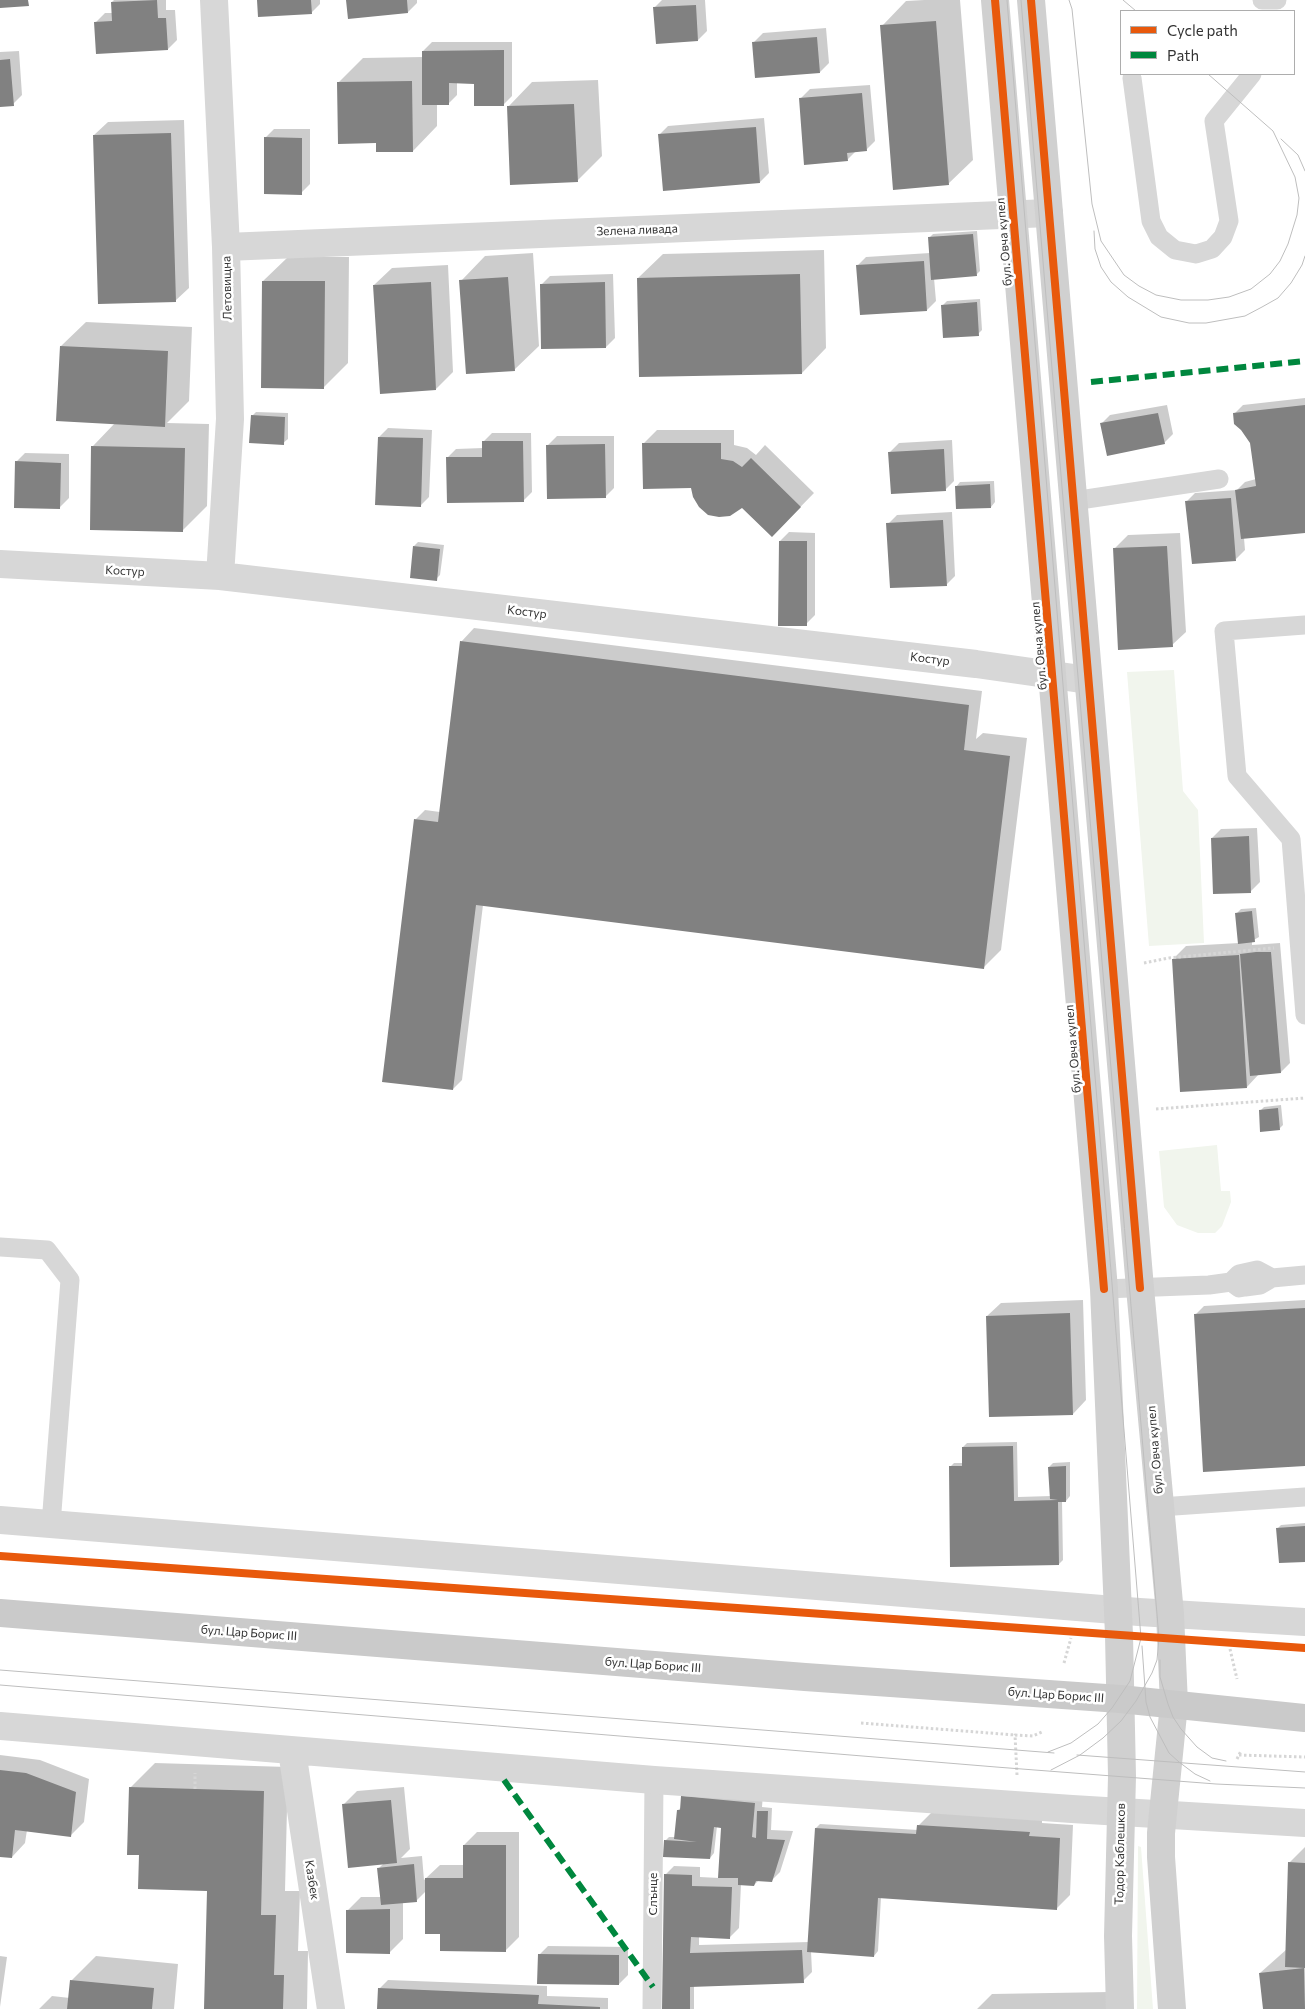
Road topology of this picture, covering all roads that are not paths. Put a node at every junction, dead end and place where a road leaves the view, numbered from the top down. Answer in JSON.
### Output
{"nodes":[{"id":1,"x":214,"y":0,"type":"edge"},
{"id":2,"x":995,"y":0,"type":"edge"},
{"id":3,"x":1030,"y":0,"type":"edge"},
{"id":4,"x":1251,"y":75,"type":"edge"},
{"id":5,"x":1132,"y":78,"type":"dead end"},
{"id":6,"x":1048,"y":212,"type":"junction"},
{"id":7,"x":1013,"y":215,"type":"junction"},
{"id":8,"x":226,"y":247,"type":"junction"},
{"id":9,"x":1220,"y":479,"type":"dead end"},
{"id":10,"x":1073,"y":501,"type":"junction"},
{"id":11,"x":0,"y":564,"type":"edge"},
{"id":12,"x":220,"y":576,"type":"junction"},
{"id":13,"x":1305,"y":625,"type":"edge"},
{"id":14,"x":1053,"y":676,"type":"junction"},
{"id":15,"x":1088,"y":680,"type":"junction"},
{"id":16,"x":1305,"y":1015,"type":"edge"},
{"id":17,"x":0,"y":1246,"type":"edge"},
{"id":18,"x":1305,"y":1275,"type":"edge"},
{"id":19,"x":1140,"y":1288,"type":"junction"},
{"id":20,"x":1104,"y":1289,"type":"junction"},
{"id":21,"x":1305,"y":1497,"type":"edge"},
{"id":22,"x":1160,"y":1507,"type":"junction"},
{"id":23,"x":0,"y":1520,"type":"edge"},
{"id":24,"x":51,"y":1524,"type":"junction"},
{"id":25,"x":1118,"y":1610,"type":"junction"},
{"id":26,"x":0,"y":1613,"type":"edge"},
{"id":27,"x":1170,"y":1614,"type":"junction"},
{"id":28,"x":1305,"y":1622,"type":"edge"},
{"id":29,"x":1120,"y":1699,"type":"junction"},
{"id":30,"x":1174,"y":1704,"type":"junction"},
{"id":31,"x":1305,"y":1718,"type":"edge"},
{"id":32,"x":0,"y":1726,"type":"edge"},
{"id":33,"x":292,"y":1751,"type":"junction"},
{"id":34,"x":654,"y":1780,"type":"junction"},
{"id":35,"x":1121,"y":1812,"type":"junction"},
{"id":36,"x":1164,"y":1814,"type":"junction"},
{"id":37,"x":1305,"y":1823,"type":"edge"},
{"id":38,"x":331,"y":2009,"type":"edge"},
{"id":39,"x":652,"y":2009,"type":"edge"},
{"id":40,"x":1120,"y":2009,"type":"edge"},
{"id":41,"x":1172,"y":2009,"type":"edge"}],
"edges":[{"from":1,"to":8,"type":"street","name":"Летовищна"},
{"from":2,"to":7,"type":"main road","name":"бул. Овча купел"},
{"from":3,"to":6,"type":"main road","name":"бул. Овча купел"},
{"from":4,"to":5,"type":"lane"},
{"from":6,"to":7,"type":"street","name":"Зелена ливада"},
{"from":6,"to":10,"type":"main road","name":"бул. Овча купел"},
{"from":7,"to":8,"type":"street","name":"Зелена ливада"},
{"from":7,"to":14,"type":"main road","name":"бул. Овча купел"},
{"from":8,"to":12,"type":"street","name":"Летовищна"},
{"from":9,"to":10,"type":"lane"},
{"from":10,"to":15,"type":"main road","name":"бул. Овча купел"},
{"from":11,"to":12,"type":"street","name":"Костур"},
{"from":12,"to":14,"type":"street","name":"Костур"},
{"from":13,"to":16,"type":"lane"},
{"from":14,"to":15,"type":"street","name":"Костур"},
{"from":14,"to":20,"type":"main road","name":"бул. Овча купел"},
{"from":15,"to":19,"type":"main road","name":"бул. Овча купел"},
{"from":17,"to":24,"type":"lane"},
{"from":18,"to":19,"type":"lane"},
{"from":19,"to":20,"type":"lane"},
{"from":19,"to":22,"type":"main road","name":"бул. Овча купел"},
{"from":20,"to":25,"type":"main road","name":"бул. Овча купел"},
{"from":21,"to":22,"type":"lane"},
{"from":22,"to":27,"type":"main road","name":"бул. Овча купел"},
{"from":23,"to":24,"type":"street"},
{"from":24,"to":25,"type":"street"},
{"from":25,"to":27,"type":"street"},
{"from":25,"to":29,"type":"main road","name":"бул. Овча купел"},
{"from":26,"to":29,"type":"main road","name":"бул. Цар Борис III"},
{"from":27,"to":28,"type":"street"},
{"from":27,"to":30,"type":"main road","name":"бул. Овча купел"},
{"from":29,"to":30,"type":"main road","name":"бул. Цар Борис III"},
{"from":29,"to":35,"type":"main road","name":"Тодор Каблешков"},
{"from":30,"to":31,"type":"main road","name":"бул. Цар Борис III"},
{"from":30,"to":36,"type":"main road"},
{"from":32,"to":33,"type":"street"},
{"from":33,"to":34,"type":"street"},
{"from":33,"to":38,"type":"street","name":"Казбек"},
{"from":34,"to":35,"type":"street"},
{"from":34,"to":39,"type":"lane","name":"Слънце"},
{"from":35,"to":36,"type":"street"},
{"from":35,"to":40,"type":"main road","name":"Тодор Каблешков"},
{"from":36,"to":37,"type":"street"},
{"from":36,"to":41,"type":"main road"}]}
